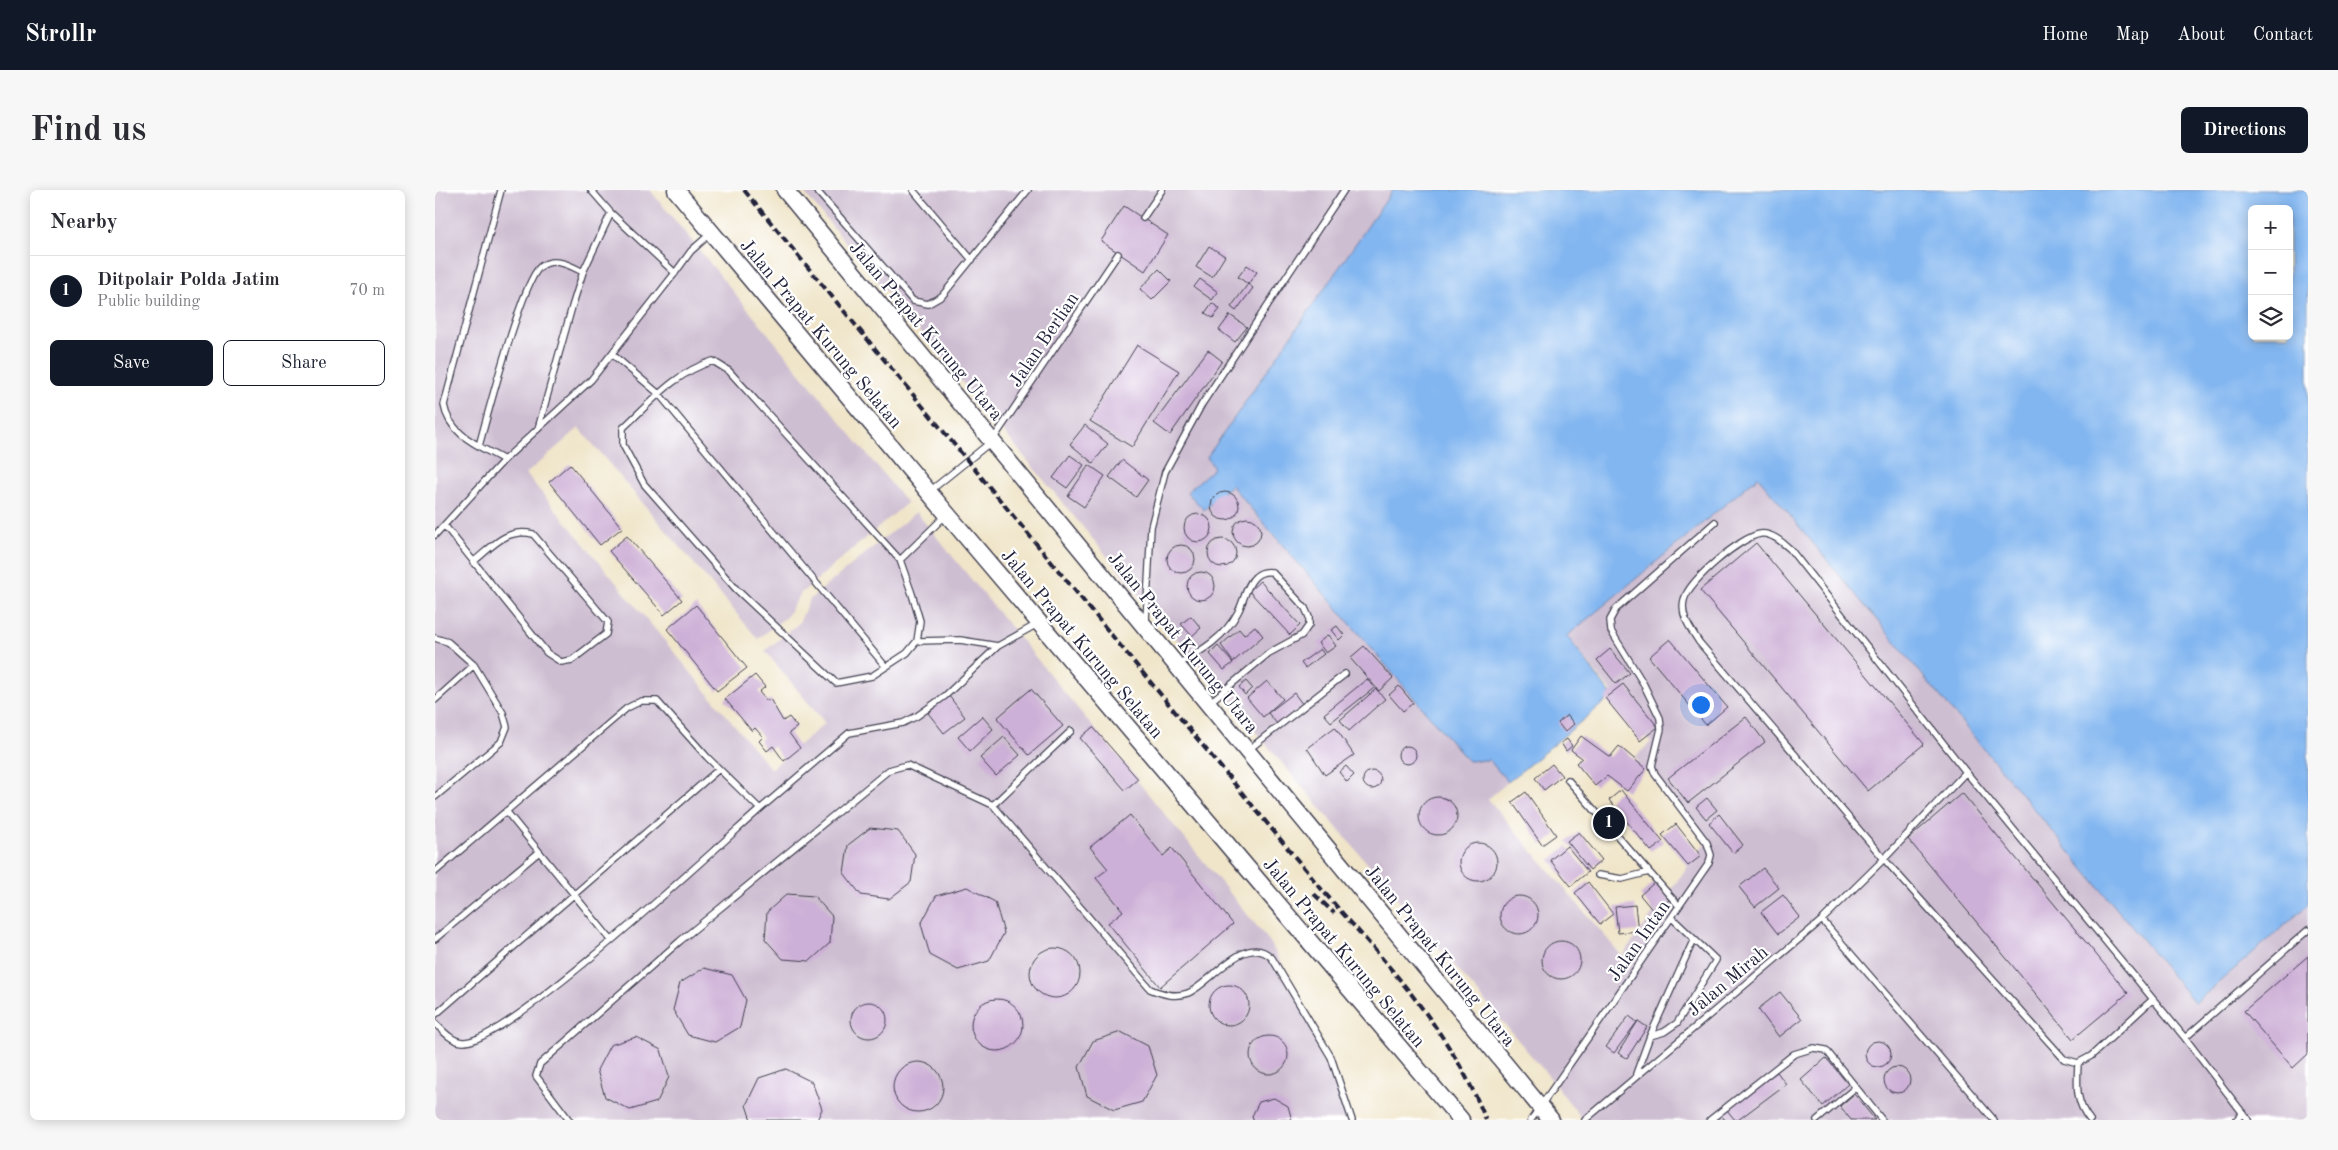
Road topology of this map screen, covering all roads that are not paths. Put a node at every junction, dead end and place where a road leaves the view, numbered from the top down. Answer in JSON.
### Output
{"nodes":[{"id":1,"x":501,"y":190,"type":"edge"},
{"id":2,"x":591,"y":190,"type":"edge"},
{"id":3,"x":676,"y":190,"type":"edge"},
{"id":4,"x":785,"y":190,"type":"edge"},
{"id":5,"x":816,"y":190,"type":"edge"},
{"id":6,"x":913,"y":190,"type":"edge"},
{"id":7,"x":1028,"y":190,"type":"edge"},
{"id":8,"x":1162,"y":190,"type":"edge"},
{"id":9,"x":1344,"y":190,"type":"edge"},
{"id":10,"x":611,"y":213,"type":"junction"},
{"id":11,"x":1143,"y":218,"type":"dead end"},
{"id":12,"x":711,"y":233,"type":"junction"},
{"id":13,"x":1119,"y":254,"type":"dead end"},
{"id":14,"x":971,"y":260,"type":"junction"},
{"id":15,"x":583,"y":272,"type":"junction"},
{"id":16,"x":675,"y":273,"type":"junction"},
{"id":17,"x":612,"y":354,"type":"junction"},
{"id":18,"x":659,"y":394,"type":"junction"},
{"id":19,"x":538,"y":429,"type":"junction"},
{"id":20,"x":992,"y":441,"type":"junction"},
{"id":21,"x":479,"y":446,"type":"junction"},
{"id":22,"x":504,"y":460,"type":"junction"},
{"id":23,"x":928,"y":492,"type":"junction"},
{"id":24,"x":947,"y":514,"type":"junction"},
{"id":25,"x":1715,"y":522,"type":"dead end"},
{"id":26,"x":445,"y":526,"type":"junction"},
{"id":27,"x":435,"y":535,"type":"edge"},
{"id":28,"x":900,"y":560,"type":"junction"},
{"id":29,"x":473,"y":562,"type":"junction"},
{"id":30,"x":1040,"y":622,"type":"junction"},
{"id":31,"x":1146,"y":628,"type":"junction"},
{"id":32,"x":435,"y":638,"type":"edge"},
{"id":33,"x":917,"y":641,"type":"junction"},
{"id":34,"x":998,"y":646,"type":"junction"},
{"id":35,"x":1176,"y":664,"type":"junction"},
{"id":36,"x":474,"y":665,"type":"junction"},
{"id":37,"x":886,"y":667,"type":"junction"},
{"id":38,"x":1345,"y":674,"type":"dead end"},
{"id":39,"x":435,"y":700,"type":"edge"},
{"id":40,"x":1208,"y":704,"type":"junction"},
{"id":41,"x":1071,"y":731,"type":"dead end"},
{"id":42,"x":1247,"y":751,"type":"junction"},
{"id":43,"x":719,"y":768,"type":"junction"},
{"id":44,"x":1966,"y":772,"type":"junction"},
{"id":45,"x":1568,"y":780,"type":"dead end"},
{"id":46,"x":435,"y":797,"type":"edge"},
{"id":47,"x":993,"y":805,"type":"junction"},
{"id":48,"x":760,"y":809,"type":"junction"},
{"id":49,"x":506,"y":811,"type":"junction"},
{"id":50,"x":538,"y":852,"type":"junction"},
{"id":51,"x":1885,"y":858,"type":"junction"},
{"id":52,"x":435,"y":872,"type":"edge"},
{"id":53,"x":1649,"y":872,"type":"junction"},
{"id":54,"x":1598,"y":875,"type":"dead end"},
{"id":55,"x":573,"y":895,"type":"junction"},
{"id":56,"x":1679,"y":906,"type":"junction"},
{"id":57,"x":1671,"y":918,"type":"junction"},
{"id":58,"x":1822,"y":920,"type":"junction"},
{"id":59,"x":2308,"y":930,"type":"edge"},
{"id":60,"x":435,"y":939,"type":"edge"},
{"id":61,"x":1694,"y":939,"type":"junction"},
{"id":62,"x":611,"y":940,"type":"junction"},
{"id":63,"x":2153,"y":1000,"type":"junction"},
{"id":64,"x":435,"y":1015,"type":"edge"},
{"id":65,"x":435,"y":1023,"type":"edge"},
{"id":66,"x":1650,"y":1036,"type":"junction"},
{"id":67,"x":2185,"y":1038,"type":"junction"},
{"id":68,"x":2078,"y":1063,"type":"junction"},
{"id":69,"x":1635,"y":1076,"type":"junction"},
{"id":70,"x":1855,"y":1087,"type":"junction"},
{"id":71,"x":2243,"y":1113,"type":"junction"},
{"id":72,"x":1541,"y":1116,"type":"edge"},
{"id":73,"x":569,"y":1120,"type":"edge"},
{"id":74,"x":1352,"y":1120,"type":"edge"},
{"id":75,"x":1461,"y":1120,"type":"edge"},
{"id":76,"x":1585,"y":1120,"type":"edge"},
{"id":77,"x":1710,"y":1120,"type":"edge"},
{"id":78,"x":1817,"y":1120,"type":"edge"},
{"id":79,"x":1882,"y":1120,"type":"edge"},
{"id":80,"x":1994,"y":1120,"type":"edge"},
{"id":81,"x":2090,"y":1120,"type":"edge"},
{"id":82,"x":2236,"y":1120,"type":"edge"},
{"id":83,"x":2248,"y":1120,"type":"edge"}],
"edges":[{"from":1,"to":21,"type":"lane"},
{"from":2,"to":10,"type":"lane"},
{"from":3,"to":12,"type":"street","name":"Jalan Prapat Kurung Selatan"},
{"from":4,"to":20,"type":"street","name":"Jalan Prapat Kurung Utara"},
{"from":5,"to":14,"type":"lane"},
{"from":6,"to":14,"type":"lane"},
{"from":7,"to":14,"type":"lane"},
{"from":8,"to":11,"type":"lane"},
{"from":9,"to":31,"type":"lane"},
{"from":10,"to":15,"type":"lane"},
{"from":10,"to":16,"type":"lane"},
{"from":12,"to":16,"type":"lane"},
{"from":12,"to":23,"type":"street","name":"Jalan Prapat Kurung Selatan"},
{"from":13,"to":20,"type":"lane","name":"Jalan Berlian"},
{"from":15,"to":19,"type":"lane"},
{"from":15,"to":21,"type":"lane"},
{"from":16,"to":17,"type":"lane"},
{"from":17,"to":18,"type":"lane"},
{"from":17,"to":19,"type":"lane"},
{"from":18,"to":28,"type":"lane"},
{"from":18,"to":37,"type":"lane"},
{"from":18,"to":37,"type":"lane"},
{"from":19,"to":22,"type":"lane"},
{"from":20,"to":23,"type":"lane","name":"Jalan Berlian"},
{"from":20,"to":31,"type":"street","name":"Jalan Prapat Kurung Utara"},
{"from":21,"to":22,"type":"lane"},
{"from":22,"to":26,"type":"lane"},
{"from":23,"to":24,"type":"street","name":"Jalan Prapat Kurung Selatan"},
{"from":24,"to":28,"type":"lane"},
{"from":24,"to":30,"type":"street","name":"Jalan Prapat Kurung Selatan"},
{"from":25,"to":56,"type":"lane","name":"Jalan Intan"},
{"from":26,"to":27,"type":"lane"},
{"from":26,"to":29,"type":"lane"},
{"from":28,"to":33,"type":"lane"},
{"from":29,"to":29,"type":"lane"},
{"from":30,"to":34,"type":"lane"},
{"from":30,"to":75,"type":"street","name":"Jalan Prapat Kurung Selatan"},
{"from":31,"to":35,"type":"street","name":"Jalan Prapat Kurung Utara"},
{"from":32,"to":36,"type":"lane"},
{"from":33,"to":34,"type":"lane"},
{"from":33,"to":37,"type":"lane"},
{"from":34,"to":48,"type":"lane"},
{"from":35,"to":40,"type":"street","name":"Jalan Prapat Kurung Utara"},
{"from":35,"to":40,"type":"lane"},
{"from":36,"to":39,"type":"lane"},
{"from":36,"to":46,"type":"lane"},
{"from":38,"to":42,"type":"lane"},
{"from":40,"to":42,"type":"street","name":"Jalan Prapat Kurung Utara"},
{"from":41,"to":47,"type":"lane"},
{"from":42,"to":72,"type":"street","name":"Jalan Prapat Kurung Utara"},
{"from":43,"to":48,"type":"lane"},
{"from":43,"to":49,"type":"lane"},
{"from":43,"to":55,"type":"lane"},
{"from":44,"to":51,"type":"lane","name":"Jalan Mirah"},
{"from":44,"to":51,"type":"lane"},
{"from":44,"to":63,"type":"lane"},
{"from":45,"to":53,"type":"lane"},
{"from":47,"to":73,"type":"lane"},
{"from":47,"to":74,"type":"lane"},
{"from":48,"to":62,"type":"lane"},
{"from":49,"to":50,"type":"lane"},
{"from":49,"to":52,"type":"lane"},
{"from":50,"to":55,"type":"lane"},
{"from":50,"to":60,"type":"lane"},
{"from":51,"to":58,"type":"lane","name":"Jalan Mirah"},
{"from":51,"to":68,"type":"lane"},
{"from":53,"to":54,"type":"lane"},
{"from":53,"to":56,"type":"lane"},
{"from":55,"to":62,"type":"lane"},
{"from":55,"to":64,"type":"lane"},
{"from":56,"to":57,"type":"lane","name":"Jalan Intan"},
{"from":57,"to":61,"type":"lane"},
{"from":57,"to":72,"type":"lane","name":"Jalan Intan"},
{"from":58,"to":69,"type":"lane","name":"Jalan Mirah"},
{"from":58,"to":80,"type":"lane"},
{"from":59,"to":67,"type":"lane"},
{"from":61,"to":66,"type":"lane"},
{"from":61,"to":66,"type":"lane"},
{"from":62,"to":65,"type":"lane"},
{"from":63,"to":67,"type":"lane"},
{"from":63,"to":68,"type":"lane"},
{"from":66,"to":69,"type":"lane"},
{"from":67,"to":71,"type":"lane"},
{"from":68,"to":81,"type":"lane"},
{"from":69,"to":76,"type":"lane","name":"Jalan Mirah"},
{"from":70,"to":77,"type":"lane"},
{"from":70,"to":78,"type":"lane"},
{"from":70,"to":79,"type":"lane"},
{"from":71,"to":82,"type":"lane"},
{"from":71,"to":83,"type":"lane"}]}
